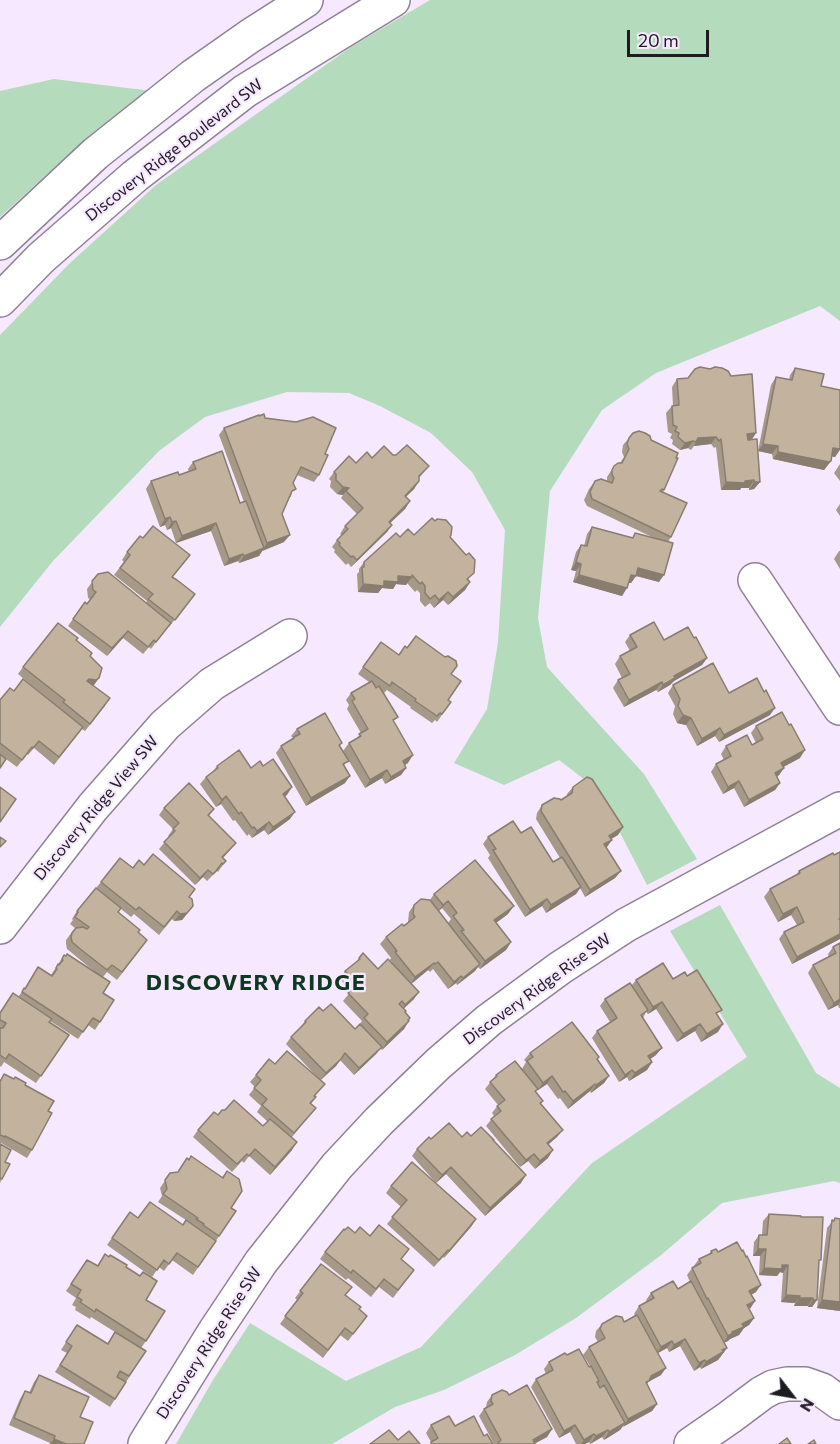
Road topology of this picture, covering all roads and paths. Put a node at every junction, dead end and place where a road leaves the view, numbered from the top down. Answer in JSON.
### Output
{"nodes":[{"id":1,"x":306,"y":0,"type":"edge"},
{"id":2,"x":393,"y":0,"type":"edge"},
{"id":3,"x":0,"y":243,"type":"edge"},
{"id":4,"x":0,"y":300,"type":"edge"},
{"id":5,"x":755,"y":580,"type":"dead end"},
{"id":6,"x":290,"y":636,"type":"dead end"},
{"id":7,"x":840,"y":708,"type":"edge"},
{"id":8,"x":840,"y":809,"type":"edge"},
{"id":9,"x":0,"y":927,"type":"edge"},
{"id":10,"x":840,"y":1403,"type":"edge"},
{"id":11,"x":145,"y":1444,"type":"edge"},
{"id":12,"x":691,"y":1444,"type":"edge"}],
"edges":[{"from":1,"to":3,"type":"street"},
{"from":2,"to":4,"type":"street","name":"Discovery Ridge Boulevard SW"},
{"from":5,"to":7,"type":"street"},
{"from":6,"to":9,"type":"street","name":"Discovery Ridge View SW"},
{"from":8,"to":11,"type":"street","name":"Discovery Ridge Rise SW"},
{"from":10,"to":12,"type":"street"}]}
